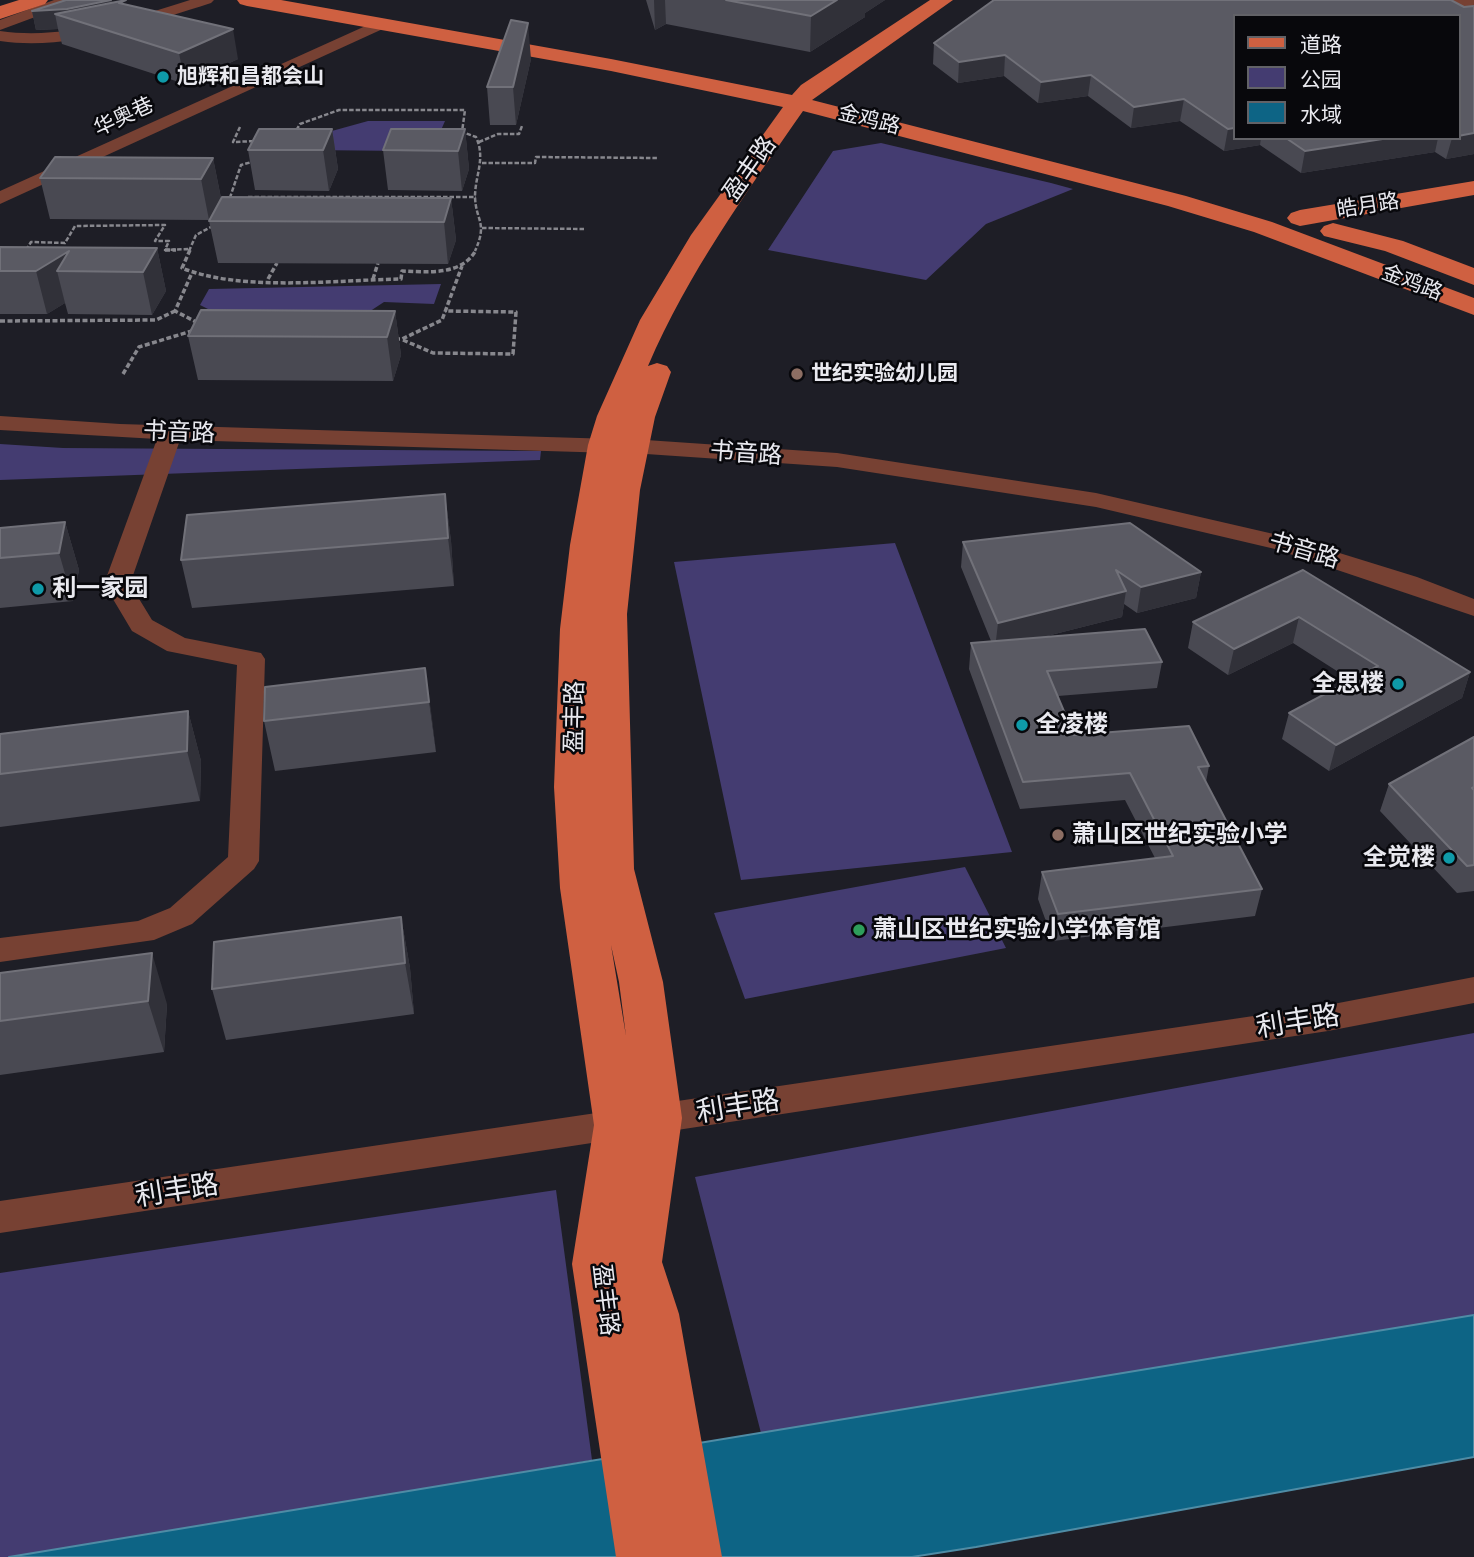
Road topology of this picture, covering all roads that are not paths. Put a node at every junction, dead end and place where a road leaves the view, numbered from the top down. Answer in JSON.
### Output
{"nodes":[{"id":1,"x":38,"y":0,"type":"edge"},
{"id":2,"x":68,"y":0,"type":"edge"},
{"id":3,"x":206,"y":0,"type":"edge"},
{"id":4,"x":247,"y":0,"type":"edge"},
{"id":5,"x":334,"y":0,"type":"edge"},
{"id":6,"x":943,"y":0,"type":"edge"},
{"id":7,"x":967,"y":0,"type":"edge"},
{"id":8,"x":1458,"y":0,"type":"edge"},
{"id":9,"x":1474,"y":5,"type":"edge"},
{"id":10,"x":0,"y":13,"type":"edge"},
{"id":11,"x":381,"y":24,"type":"junction"},
{"id":12,"x":0,"y":25,"type":"edge"},
{"id":13,"x":0,"y":36,"type":"edge"},
{"id":14,"x":816,"y":99,"type":"junction"},
{"id":15,"x":1474,"y":188,"type":"edge"},
{"id":16,"x":0,"y":198,"type":"edge"},
{"id":17,"x":1290,"y":219,"type":"junction"},
{"id":18,"x":1264,"y":227,"type":"junction"},
{"id":19,"x":1407,"y":227,"type":"dead end"},
{"id":20,"x":1353,"y":237,"type":"junction"},
{"id":21,"x":1314,"y":247,"type":"junction"},
{"id":22,"x":1474,"y":276,"type":"edge"},
{"id":23,"x":1474,"y":307,"type":"edge"},
{"id":24,"x":0,"y":423,"type":"edge"},
{"id":25,"x":171,"y":432,"type":"junction"},
{"id":26,"x":619,"y":446,"type":"junction"},
{"id":27,"x":1474,"y":608,"type":"edge"},
{"id":28,"x":0,"y":950,"type":"edge"},
{"id":29,"x":1474,"y":989,"type":"edge"},
{"id":30,"x":659,"y":1118,"type":"junction"},
{"id":31,"x":617,"y":1125,"type":"junction"},
{"id":32,"x":0,"y":1217,"type":"edge"},
{"id":33,"x":645,"y":1557,"type":"edge"},
{"id":34,"x":693,"y":1557,"type":"edge"}],
"edges":[{"from":1,"to":10,"type":"main road"},
{"from":2,"to":12,"type":"street"},
{"from":3,"to":13,"type":"street"},
{"from":4,"to":11,"type":"main road","name":"金鸡路"},
{"from":5,"to":14,"type":"main road","name":"金鸡路"},
{"from":6,"to":14,"type":"main road","name":"盈丰路"},
{"from":7,"to":14,"type":"main road","name":"盈丰路"},
{"from":8,"to":9,"type":"street"},
{"from":11,"to":14,"type":"main road","name":"金鸡路"},
{"from":11,"to":16,"type":"street","name":"华奥巷"},
{"from":14,"to":17,"type":"main road","name":"金鸡路"},
{"from":14,"to":18,"type":"main road","name":"金鸡路"},
{"from":14,"to":26,"type":"main road","name":"盈丰路"},
{"from":15,"to":17,"type":"main road","name":"皓月路"},
{"from":17,"to":18,"type":"main road","name":"皓月路"},
{"from":17,"to":20,"type":"main road","name":"金鸡路"},
{"from":18,"to":21,"type":"main road","name":"金鸡路"},
{"from":19,"to":20,"type":"main road","name":"皓月路"},
{"from":20,"to":21,"type":"main road","name":"皓月路"},
{"from":20,"to":22,"type":"main road","name":"金鸡路"},
{"from":21,"to":23,"type":"main road","name":"金鸡路"},
{"from":24,"to":25,"type":"street","name":"书音路"},
{"from":25,"to":26,"type":"street","name":"书音路"},
{"from":25,"to":28,"type":"street"},
{"from":26,"to":27,"type":"street","name":"书音路"},
{"from":26,"to":30,"type":"main road","name":"盈丰路"},
{"from":26,"to":31,"type":"main road","name":"盈丰路"},
{"from":29,"to":30,"type":"street","name":"利丰路"},
{"from":30,"to":31,"type":"street","name":"利丰路"},
{"from":30,"to":34,"type":"main road","name":"盈丰路"},
{"from":31,"to":32,"type":"street","name":"利丰路"},
{"from":31,"to":33,"type":"main road","name":"盈丰路"}]}
